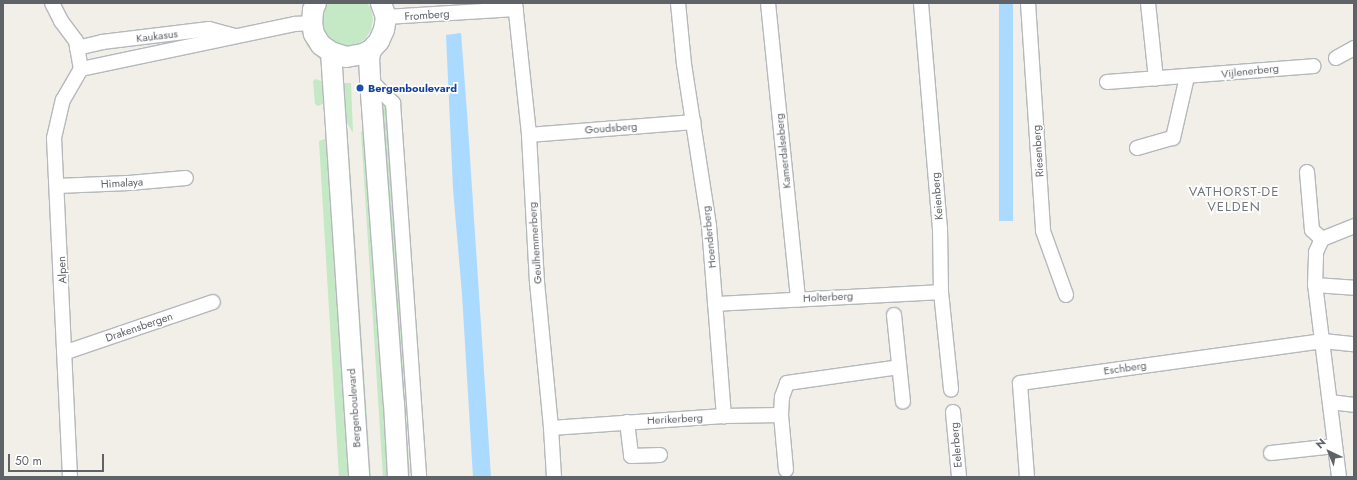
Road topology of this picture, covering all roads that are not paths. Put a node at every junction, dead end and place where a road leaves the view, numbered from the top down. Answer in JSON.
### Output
{"nodes":[{"id":1,"x":52,"y":3,"type":"edge"},
{"id":2,"x":316,"y":3,"type":"edge"},
{"id":3,"x":678,"y":3,"type":"edge"},
{"id":4,"x":768,"y":3,"type":"edge"},
{"id":5,"x":921,"y":3,"type":"edge"},
{"id":6,"x":1028,"y":3,"type":"edge"},
{"id":7,"x":1148,"y":3,"type":"edge"},
{"id":8,"x":515,"y":6,"type":"edge"},
{"id":9,"x":383,"y":10,"type":"edge"},
{"id":10,"x":303,"y":24,"type":"junction"},
{"id":11,"x":238,"y":36,"type":"junction"},
{"id":12,"x":77,"y":48,"type":"junction"},
{"id":13,"x":1354,"y":48,"type":"edge"},
{"id":14,"x":371,"y":50,"type":"junction"},
{"id":15,"x":331,"y":52,"type":"junction"},
{"id":16,"x":1336,"y":58,"type":"dead end"},
{"id":17,"x":1313,"y":66,"type":"dead end"},
{"id":18,"x":81,"y":69,"type":"junction"},
{"id":19,"x":1187,"y":77,"type":"junction"},
{"id":20,"x":1156,"y":79,"type":"junction"},
{"id":21,"x":370,"y":80,"type":"junction"},
{"id":22,"x":1107,"y":82,"type":"dead end"},
{"id":23,"x":693,"y":122,"type":"junction"},
{"id":24,"x":529,"y":134,"type":"junction"},
{"id":25,"x":1137,"y":148,"type":"dead end"},
{"id":26,"x":1307,"y":172,"type":"dead end"},
{"id":27,"x":186,"y":178,"type":"dead end"},
{"id":28,"x":58,"y":186,"type":"junction"},
{"id":29,"x":1354,"y":226,"type":"edge"},
{"id":30,"x":1322,"y":239,"type":"junction"},
{"id":31,"x":1315,"y":285,"type":"junction"},
{"id":32,"x":1354,"y":288,"type":"edge"},
{"id":33,"x":941,"y":292,"type":"junction"},
{"id":34,"x":1066,"y":295,"type":"dead end"},
{"id":35,"x":798,"y":299,"type":"junction"},
{"id":36,"x":213,"y":302,"type":"dead end"},
{"id":37,"x":715,"y":304,"type":"junction"},
{"id":38,"x":894,"y":315,"type":"dead end"},
{"id":39,"x":1323,"y":341,"type":"junction"},
{"id":40,"x":1354,"y":344,"type":"edge"},
{"id":41,"x":66,"y":352,"type":"junction"},
{"id":42,"x":899,"y":367,"type":"junction"},
{"id":43,"x":951,"y":389,"type":"dead end"},
{"id":44,"x":903,"y":402,"type":"dead end"},
{"id":45,"x":1330,"y":402,"type":"junction"},
{"id":46,"x":1354,"y":405,"type":"edge"},
{"id":47,"x":953,"y":412,"type":"dead end"},
{"id":48,"x":780,"y":415,"type":"junction"},
{"id":49,"x":724,"y":416,"type":"junction"},
{"id":50,"x":626,"y":422,"type":"junction"},
{"id":51,"x":551,"y":428,"type":"junction"},
{"id":52,"x":1335,"y":446,"type":"junction"},
{"id":53,"x":1271,"y":453,"type":"dead end"},
{"id":54,"x":660,"y":455,"type":"dead end"},
{"id":55,"x":786,"y":470,"type":"dead end"},
{"id":56,"x":70,"y":477,"type":"edge"},
{"id":57,"x":359,"y":477,"type":"edge"},
{"id":58,"x":398,"y":477,"type":"edge"},
{"id":59,"x":419,"y":477,"type":"edge"},
{"id":60,"x":554,"y":477,"type":"edge"},
{"id":61,"x":959,"y":477,"type":"edge"},
{"id":62,"x":1027,"y":477,"type":"edge"},
{"id":63,"x":1339,"y":477,"type":"edge"}],
"edges":[{"from":1,"to":12,"type":"street"},
{"from":2,"to":10,"type":"main road"},
{"from":3,"to":23,"type":"street","name":"Hoenderberg"},
{"from":4,"to":35,"type":"street","name":"Kamerdalseberg"},
{"from":5,"to":33,"type":"street","name":"Keienberg"},
{"from":6,"to":34,"type":"street","name":"Riesenberg"},
{"from":7,"to":20,"type":"street"},
{"from":8,"to":9,"type":"street","name":"Fromberg"},
{"from":8,"to":24,"type":"street","name":"Geulhemmerberg"},
{"from":9,"to":14,"type":"main road"},
{"from":10,"to":11,"type":"street","name":"Kaukasus"},
{"from":10,"to":15,"type":"main road"},
{"from":11,"to":12,"type":"street","name":"Kaukasus"},
{"from":11,"to":18,"type":"street","name":"Kaukasus"},
{"from":12,"to":18,"type":"street"},
{"from":13,"to":16,"type":"street"},
{"from":14,"to":15,"type":"main road"},
{"from":14,"to":21,"type":"main road"},
{"from":15,"to":57,"type":"main road","name":"Bergenboulevard"},
{"from":17,"to":19,"type":"street","name":"Vijlenerberg"},
{"from":18,"to":28,"type":"street","name":"Alpen"},
{"from":19,"to":20,"type":"street","name":"Vijlenerberg"},
{"from":19,"to":25,"type":"street"},
{"from":20,"to":22,"type":"street","name":"Vijlenerberg"},
{"from":21,"to":58,"type":"main road"},
{"from":21,"to":59,"type":"street"},
{"from":23,"to":24,"type":"street","name":"Goudsberg"},
{"from":23,"to":37,"type":"street","name":"Hoenderberg"},
{"from":24,"to":51,"type":"street","name":"Geulhemmerberg"},
{"from":26,"to":30,"type":"street"},
{"from":27,"to":28,"type":"street","name":"Himalaya"},
{"from":28,"to":41,"type":"street","name":"Alpen"},
{"from":29,"to":30,"type":"street"},
{"from":30,"to":31,"type":"street"},
{"from":31,"to":32,"type":"street"},
{"from":31,"to":39,"type":"street"},
{"from":33,"to":35,"type":"street","name":"Holterberg"},
{"from":33,"to":43,"type":"street","name":"Keienberg"},
{"from":35,"to":37,"type":"street","name":"Holterberg"},
{"from":36,"to":41,"type":"street","name":"Drakensbergen"},
{"from":37,"to":49,"type":"street","name":"Hoenderberg"},
{"from":38,"to":42,"type":"street"},
{"from":39,"to":40,"type":"street"},
{"from":39,"to":45,"type":"street"},
{"from":39,"to":62,"type":"street","name":"Eschberg"},
{"from":41,"to":56,"type":"street","name":"Alpen"},
{"from":42,"to":44,"type":"street"},
{"from":42,"to":48,"type":"street"},
{"from":45,"to":46,"type":"street"},
{"from":45,"to":52,"type":"street"},
{"from":47,"to":61,"type":"street","name":"Eelerberg"},
{"from":48,"to":49,"type":"street"},
{"from":48,"to":55,"type":"street"},
{"from":49,"to":50,"type":"street","name":"Herikerberg"},
{"from":50,"to":51,"type":"street","name":"Herikerberg"},
{"from":50,"to":54,"type":"street"},
{"from":51,"to":60,"type":"street","name":"Geulhemmerberg"},
{"from":52,"to":53,"type":"street"},
{"from":52,"to":63,"type":"street"}]}
